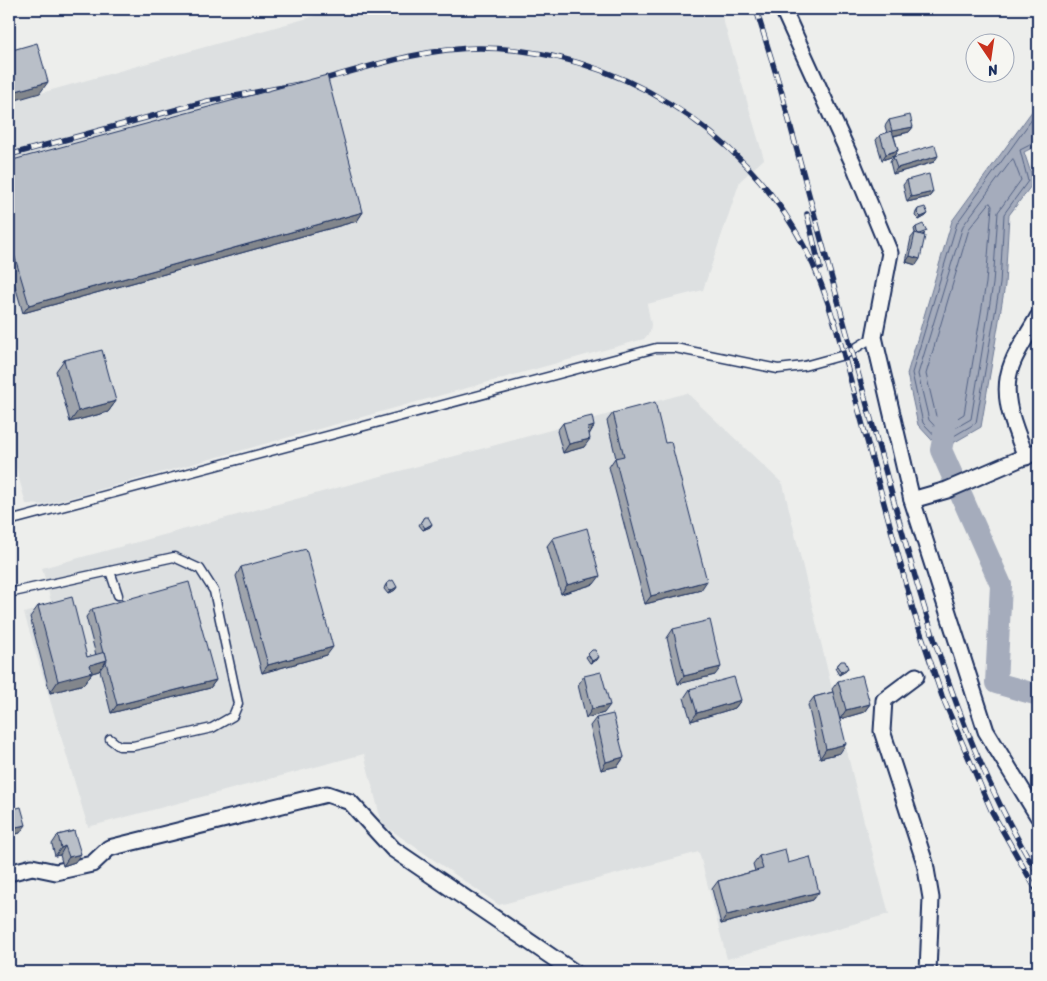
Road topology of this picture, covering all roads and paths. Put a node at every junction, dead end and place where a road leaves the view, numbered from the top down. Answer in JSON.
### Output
{"nodes":[{"id":1,"x":783,"y":9,"type":"edge"},
{"id":2,"x":1038,"y":316,"type":"edge"},
{"id":3,"x":874,"y":337,"type":"junction"},
{"id":4,"x":1032,"y":454,"type":"edge"},
{"id":5,"x":912,"y":500,"type":"junction"},
{"id":6,"x":9,"y":521,"type":"edge"},
{"id":7,"x":110,"y":570,"type":"junction"},
{"id":8,"x":9,"y":593,"type":"edge"},
{"id":9,"x":118,"y":595,"type":"dead end"},
{"id":10,"x":916,"y":676,"type":"dead end"},
{"id":11,"x":110,"y":739,"type":"dead end"},
{"id":12,"x":1038,"y":816,"type":"edge"},
{"id":13,"x":9,"y":872,"type":"edge"},
{"id":14,"x":574,"y":972,"type":"edge"},
{"id":15,"x":928,"y":972,"type":"edge"}],
"edges":[{"from":1,"to":3,"type":"street"},
{"from":2,"to":4,"type":"street"},
{"from":3,"to":5,"type":"street"},
{"from":3,"to":6,"type":"lane"},
{"from":4,"to":5,"type":"street"},
{"from":5,"to":12,"type":"street"},
{"from":7,"to":8,"type":"lane"},
{"from":7,"to":9,"type":"lane"},
{"from":7,"to":11,"type":"lane"},
{"from":10,"to":15,"type":"street"},
{"from":13,"to":14,"type":"street"}]}
